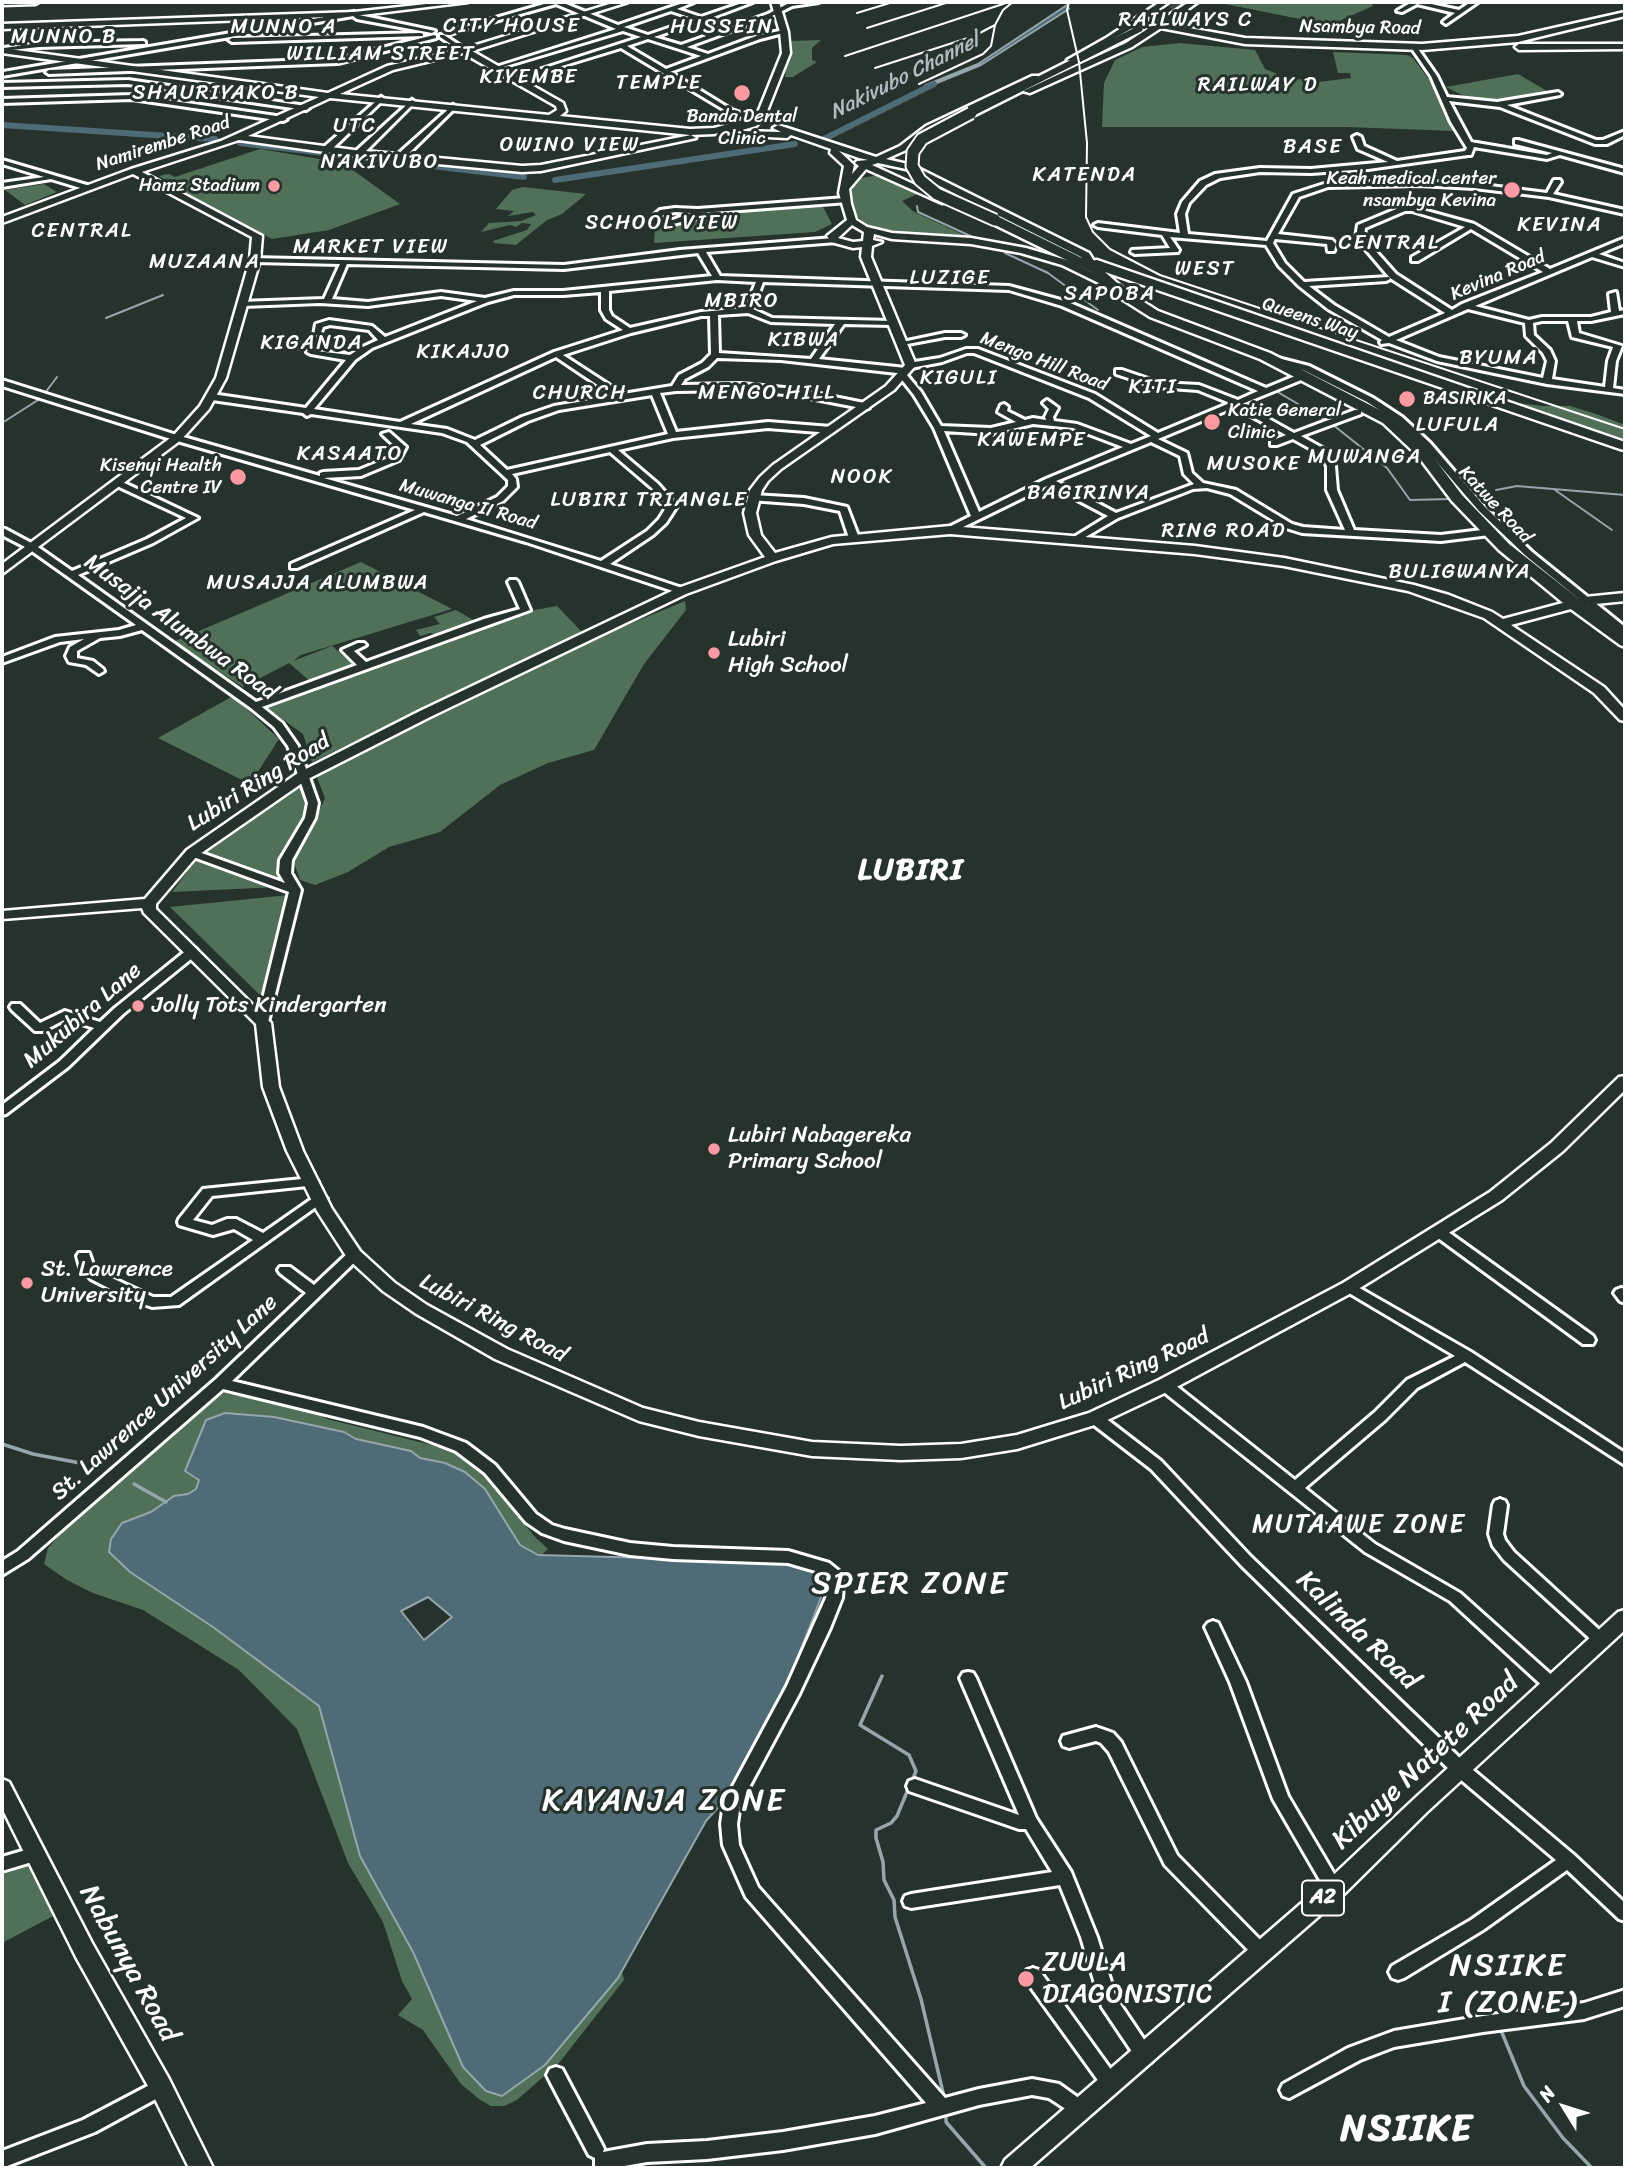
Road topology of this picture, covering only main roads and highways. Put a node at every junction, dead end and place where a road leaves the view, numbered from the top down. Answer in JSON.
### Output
{"nodes":[{"id":1,"x":35,"y":2,"type":"edge"},
{"id":2,"x":439,"y":2,"type":"edge"},
{"id":3,"x":464,"y":2,"type":"edge"},
{"id":4,"x":624,"y":2,"type":"edge"},
{"id":5,"x":1166,"y":2,"type":"edge"},
{"id":6,"x":1194,"y":2,"type":"edge"},
{"id":7,"x":2,"y":3,"type":"edge"},
{"id":8,"x":774,"y":6,"type":"edge"},
{"id":9,"x":356,"y":8,"type":"edge"},
{"id":10,"x":1625,"y":14,"type":"edge"},
{"id":11,"x":1170,"y":17,"type":"junction"},
{"id":12,"x":132,"y":21,"type":"junction"},
{"id":13,"x":2,"y":25,"type":"edge"},
{"id":14,"x":1145,"y":26,"type":"junction"},
{"id":15,"x":1175,"y":29,"type":"junction"},
{"id":16,"x":780,"y":32,"type":"junction"},
{"id":17,"x":1521,"y":40,"type":"junction"},
{"id":18,"x":1487,"y":46,"type":"junction"},
{"id":19,"x":1543,"y":46,"type":"junction"},
{"id":20,"x":1625,"y":46,"type":"edge"},
{"id":21,"x":1415,"y":49,"type":"junction"},
{"id":22,"x":3,"y":50,"type":"edge"},
{"id":23,"x":466,"y":51,"type":"junction"},
{"id":24,"x":775,"y":55,"type":"junction"},
{"id":25,"x":785,"y":56,"type":"junction"},
{"id":26,"x":1059,"y":72,"type":"junction"},
{"id":27,"x":778,"y":77,"type":"junction"},
{"id":28,"x":766,"y":78,"type":"junction"},
{"id":29,"x":332,"y":95,"type":"junction"},
{"id":30,"x":552,"y":117,"type":"junction"},
{"id":31,"x":753,"y":120,"type":"junction"},
{"id":32,"x":673,"y":130,"type":"junction"},
{"id":33,"x":716,"y":134,"type":"junction"},
{"id":34,"x":787,"y":135,"type":"junction"},
{"id":35,"x":239,"y":137,"type":"junction"},
{"id":36,"x":678,"y":139,"type":"junction"},
{"id":37,"x":834,"y":149,"type":"junction"},
{"id":38,"x":908,"y":149,"type":"junction"},
{"id":39,"x":882,"y":162,"type":"junction"},
{"id":40,"x":865,"y":165,"type":"junction"},
{"id":41,"x":909,"y":167,"type":"junction"},
{"id":42,"x":134,"y":171,"type":"junction"},
{"id":43,"x":901,"y":181,"type":"junction"},
{"id":44,"x":845,"y":187,"type":"junction"},
{"id":45,"x":2,"y":220,"type":"edge"},
{"id":46,"x":852,"y":220,"type":"junction"},
{"id":47,"x":869,"y":231,"type":"junction"},
{"id":48,"x":935,"y":239,"type":"junction"},
{"id":49,"x":1049,"y":245,"type":"junction"},
{"id":50,"x":866,"y":248,"type":"junction"},
{"id":51,"x":1070,"y":256,"type":"junction"},
{"id":52,"x":1088,"y":261,"type":"junction"},
{"id":53,"x":1111,"y":285,"type":"junction"},
{"id":54,"x":1274,"y":359,"type":"joint"},
{"id":55,"x":1625,"y":446,"type":"edge"},
{"id":56,"x":772,"y":558,"type":"junction"},
{"id":57,"x":2,"y":570,"type":"edge"},
{"id":58,"x":1625,"y":597,"type":"edge"},
{"id":59,"x":1579,"y":602,"type":"junction"},
{"id":60,"x":1500,"y":624,"type":"junction"},
{"id":61,"x":1625,"y":642,"type":"edge"},
{"id":62,"x":1625,"y":717,"type":"edge"},
{"id":63,"x":149,"y":903,"type":"junction"},
{"id":64,"x":2,"y":915,"type":"edge"},
{"id":65,"x":1625,"y":1081,"type":"edge"},
{"id":66,"x":1625,"y":1618,"type":"edge"},
{"id":67,"x":2,"y":1788,"type":"edge"},
{"id":68,"x":1026,"y":2164,"type":"edge"},
{"id":69,"x":201,"y":2168,"type":"edge"}],
"edges":[{"from":1,"to":7,"type":"main road"},
{"from":2,"to":9,"type":"main road"},
{"from":3,"to":9,"type":"main road"},
{"from":4,"to":23,"type":"main road","name":"Namirembe Road"},
{"from":5,"to":6,"type":"main road"},
{"from":5,"to":14,"type":"main road"},
{"from":6,"to":11,"type":"main road"},
{"from":8,"to":16,"type":"main road"},
{"from":9,"to":12,"type":"main road"},
{"from":9,"to":12,"type":"main road"},
{"from":10,"to":17,"type":"main road"},
{"from":11,"to":14,"type":"main road"},
{"from":11,"to":15,"type":"main road"},
{"from":12,"to":13,"type":"main road"},
{"from":14,"to":15,"type":"main road"},
{"from":14,"to":15,"type":"main road","name":"Nsambya Road"},
{"from":14,"to":26,"type":"highway"},
{"from":15,"to":21,"type":"main road","name":"Nsambya Road"},
{"from":16,"to":24,"type":"main road"},
{"from":16,"to":25,"type":"main road"},
{"from":17,"to":18,"type":"main road"},
{"from":17,"to":19,"type":"main road","name":"Nsambya Road"},
{"from":17,"to":21,"type":"main road","name":"Nsambya Road"},
{"from":18,"to":19,"type":"main road","name":"Nsambya Road"},
{"from":18,"to":21,"type":"main road"},
{"from":19,"to":20,"type":"main road","name":"Nsambya Road"},
{"from":22,"to":29,"type":"main road"},
{"from":23,"to":29,"type":"main road","name":"Namirembe Road"},
{"from":23,"to":30,"type":"main road"},
{"from":24,"to":25,"type":"main road"},
{"from":24,"to":28,"type":"main road"},
{"from":25,"to":27,"type":"main road"},
{"from":26,"to":38,"type":"main road"},
{"from":26,"to":49,"type":"highway","bridge":true},
{"from":27,"to":28,"type":"main road"},
{"from":27,"to":31,"type":"main road"},
{"from":28,"to":31,"type":"main road"},
{"from":29,"to":30,"type":"main road"},
{"from":29,"to":35,"type":"main road","name":"Namirembe Road"},
{"from":30,"to":32,"type":"main road"},
{"from":31,"to":32,"type":"main road"},
{"from":31,"to":33,"type":"main road"},
{"from":31,"to":34,"type":"main road"},
{"from":31,"to":37,"type":"main road"},
{"from":32,"to":36,"type":"main road"},
{"from":33,"to":34,"type":"main road"},
{"from":33,"to":36,"type":"main road"},
{"from":34,"to":37,"type":"main road"},
{"from":35,"to":36,"type":"main road"},
{"from":35,"to":42,"type":"main road","name":"Namirembe Road"},
{"from":37,"to":38,"type":"main road"},
{"from":37,"to":39,"type":"main road","name":"Queens Way"},
{"from":37,"to":40,"type":"main road"},
{"from":37,"to":44,"type":"main road"},
{"from":38,"to":39,"type":"main road"},
{"from":38,"to":41,"type":"main road"},
{"from":39,"to":40,"type":"main road"},
{"from":39,"to":41,"type":"main road","name":"Queens Way"},
{"from":39,"to":43,"type":"main road"},
{"from":40,"to":43,"type":"main road"},
{"from":40,"to":44,"type":"main road"},
{"from":41,"to":52,"type":"main road","name":"Queens Way"},
{"from":42,"to":45,"type":"main road","name":"Namirembe Road"},
{"from":42,"to":57,"type":"main road"},
{"from":43,"to":51,"type":"main road"},
{"from":44,"to":46,"type":"main road"},
{"from":46,"to":47,"type":"main road"},
{"from":46,"to":50,"type":"main road"},
{"from":47,"to":48,"type":"main road"},
{"from":47,"to":50,"type":"main road"},
{"from":48,"to":50,"type":"main road"},
{"from":48,"to":53,"type":"main road"},
{"from":49,"to":51,"type":"highway","name":"Katwe Road"},
{"from":49,"to":52,"type":"highway"},
{"from":50,"to":56,"type":"main road","name":"Mengo Hill Road"},
{"from":51,"to":53,"type":"highway","name":"Katwe Road"},
{"from":52,"to":55,"type":"highway","name":"Queens Way"},
{"from":53,"to":54,"type":"highway","name":"Katwe Road"},
{"from":54,"to":59,"type":"highway","name":"Katwe Road"},
{"from":56,"to":60,"type":"main road","name":"Lubiri Ring Road"},
{"from":56,"to":63,"type":"main road","name":"Lubiri Ring Road"},
{"from":58,"to":59,"type":"main road"},
{"from":59,"to":60,"type":"main road"},
{"from":59,"to":61,"type":"highway","name":"Katwe Road"},
{"from":60,"to":62,"type":"main road","name":"Lubiri Ring Road"},
{"from":63,"to":64,"type":"main road"},
{"from":63,"to":65,"type":"main road","name":"Lubiri Ring Road"},
{"from":66,"to":68,"type":"main road","name":"Kibuye Natete Road","number":"A2"},
{"from":67,"to":69,"type":"main road","name":"Nabunya Road"}]}
